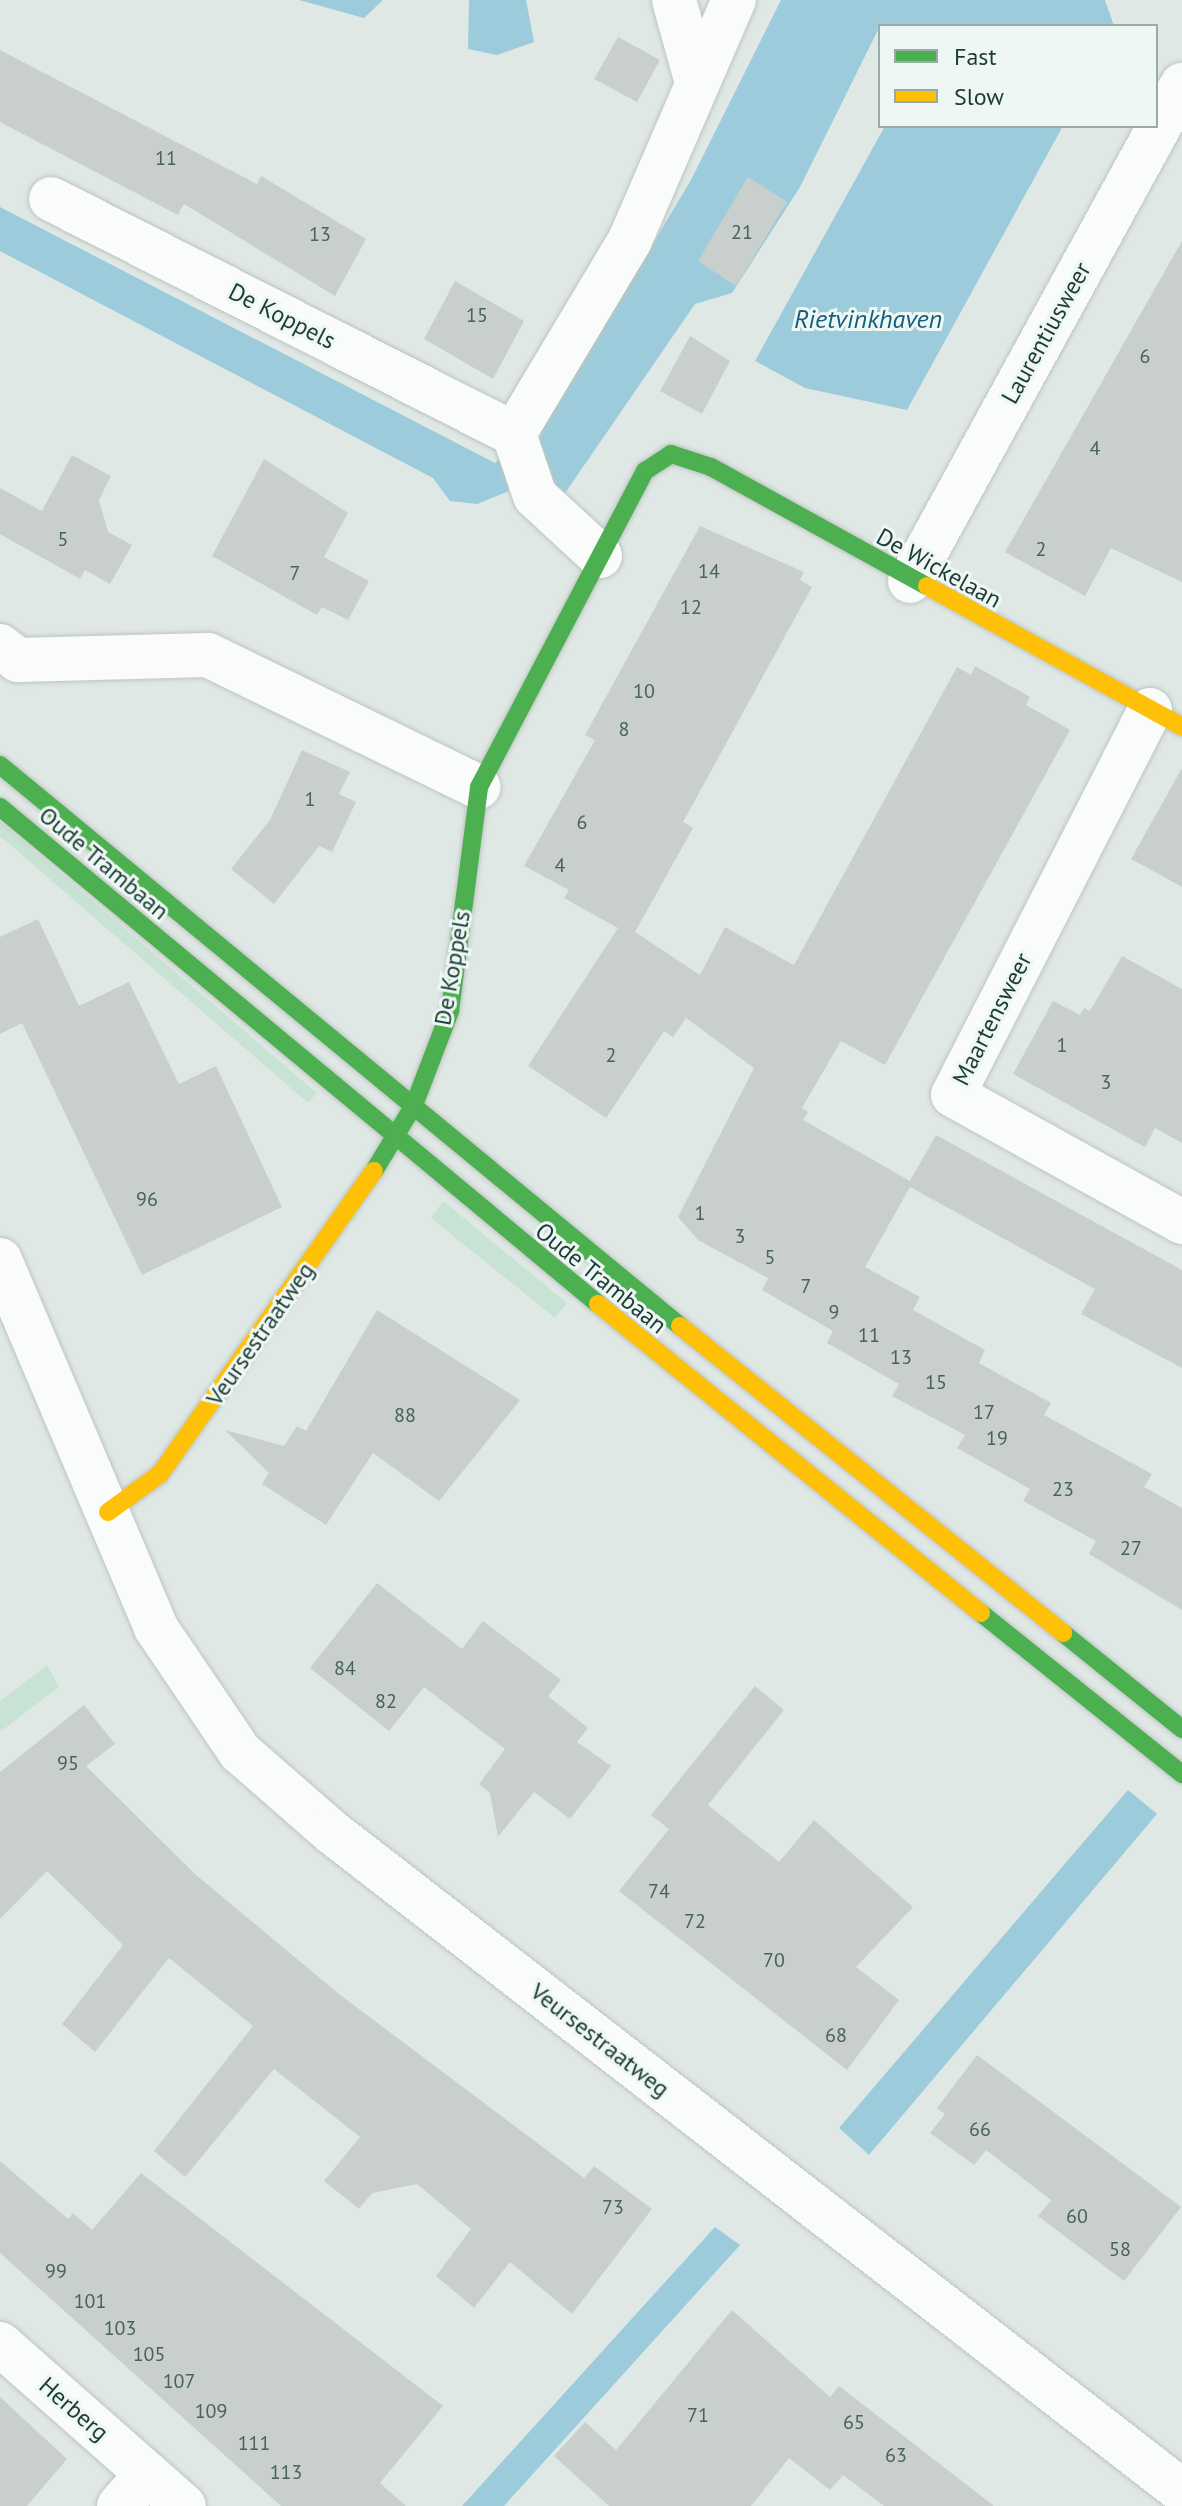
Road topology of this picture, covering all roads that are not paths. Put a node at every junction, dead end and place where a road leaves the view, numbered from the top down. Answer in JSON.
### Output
{"nodes":[{"id":1,"x":674,"y":0,"type":"edge"},
{"id":2,"x":734,"y":0,"type":"edge"},
{"id":3,"x":697,"y":83,"type":"junction"},
{"id":4,"x":1182,"y":85,"type":"edge"},
{"id":5,"x":51,"y":199,"type":"dead end"},
{"id":6,"x":515,"y":438,"type":"junction"},
{"id":7,"x":671,"y":454,"type":"joint"},
{"id":8,"x":600,"y":556,"type":"junction"},
{"id":9,"x":910,"y":581,"type":"junction"},
{"id":10,"x":0,"y":646,"type":"edge"},
{"id":11,"x":1166,"y":718,"type":"edge"},
{"id":12,"x":0,"y":765,"type":"edge"},
{"id":13,"x":479,"y":787,"type":"junction"},
{"id":14,"x":0,"y":807,"type":"edge"},
{"id":15,"x":414,"y":1105,"type":"junction"},
{"id":16,"x":393,"y":1140,"type":"junction"},
{"id":17,"x":1182,"y":1222,"type":"edge"},
{"id":18,"x":0,"y":1260,"type":"edge"},
{"id":19,"x":108,"y":1512,"type":"junction"},
{"id":20,"x":1182,"y":1729,"type":"edge"},
{"id":21,"x":1182,"y":1774,"type":"edge"},
{"id":22,"x":0,"y":2344,"type":"edge"},
{"id":23,"x":133,"y":2490,"type":"edge"},
{"id":24,"x":1182,"y":2491,"type":"edge"},
{"id":25,"x":184,"y":2506,"type":"edge"}],
"edges":[{"from":1,"to":3,"type":"street"},
{"from":2,"to":3,"type":"street"},
{"from":3,"to":6,"type":"street"},
{"from":4,"to":9,"type":"street","name":"Laurentiusweer"},
{"from":5,"to":6,"type":"street","name":"De Koppels"},
{"from":6,"to":8,"type":"street"},
{"from":7,"to":8,"type":"street","name":"De Koppels"},
{"from":7,"to":9,"type":"street","name":"De Wickelaan"},
{"from":8,"to":13,"type":"street","name":"De Koppels"},
{"from":9,"to":11,"type":"street","name":"De Wickelaan"},
{"from":10,"to":13,"type":"street"},
{"from":11,"to":17,"type":"street","name":"Maartensweer"},
{"from":12,"to":15,"type":"street","name":"Oude Trambaan"},
{"from":13,"to":15,"type":"street","name":"De Koppels"},
{"from":14,"to":16,"type":"street","name":"Oude Trambaan"},
{"from":15,"to":16,"type":"street","name":"De Koppels"},
{"from":15,"to":20,"type":"street","name":"Oude Trambaan"},
{"from":16,"to":19,"type":"street","name":"Veursestraatweg"},
{"from":16,"to":21,"type":"street","name":"Oude Trambaan"},
{"from":18,"to":19,"type":"street","name":"Veursestraatweg"},
{"from":19,"to":24,"type":"street","name":"Veursestraatweg"},
{"from":22,"to":23,"type":"street","name":"Herberg"},
{"from":23,"to":25,"type":"street","name":"Herberg"}]}
